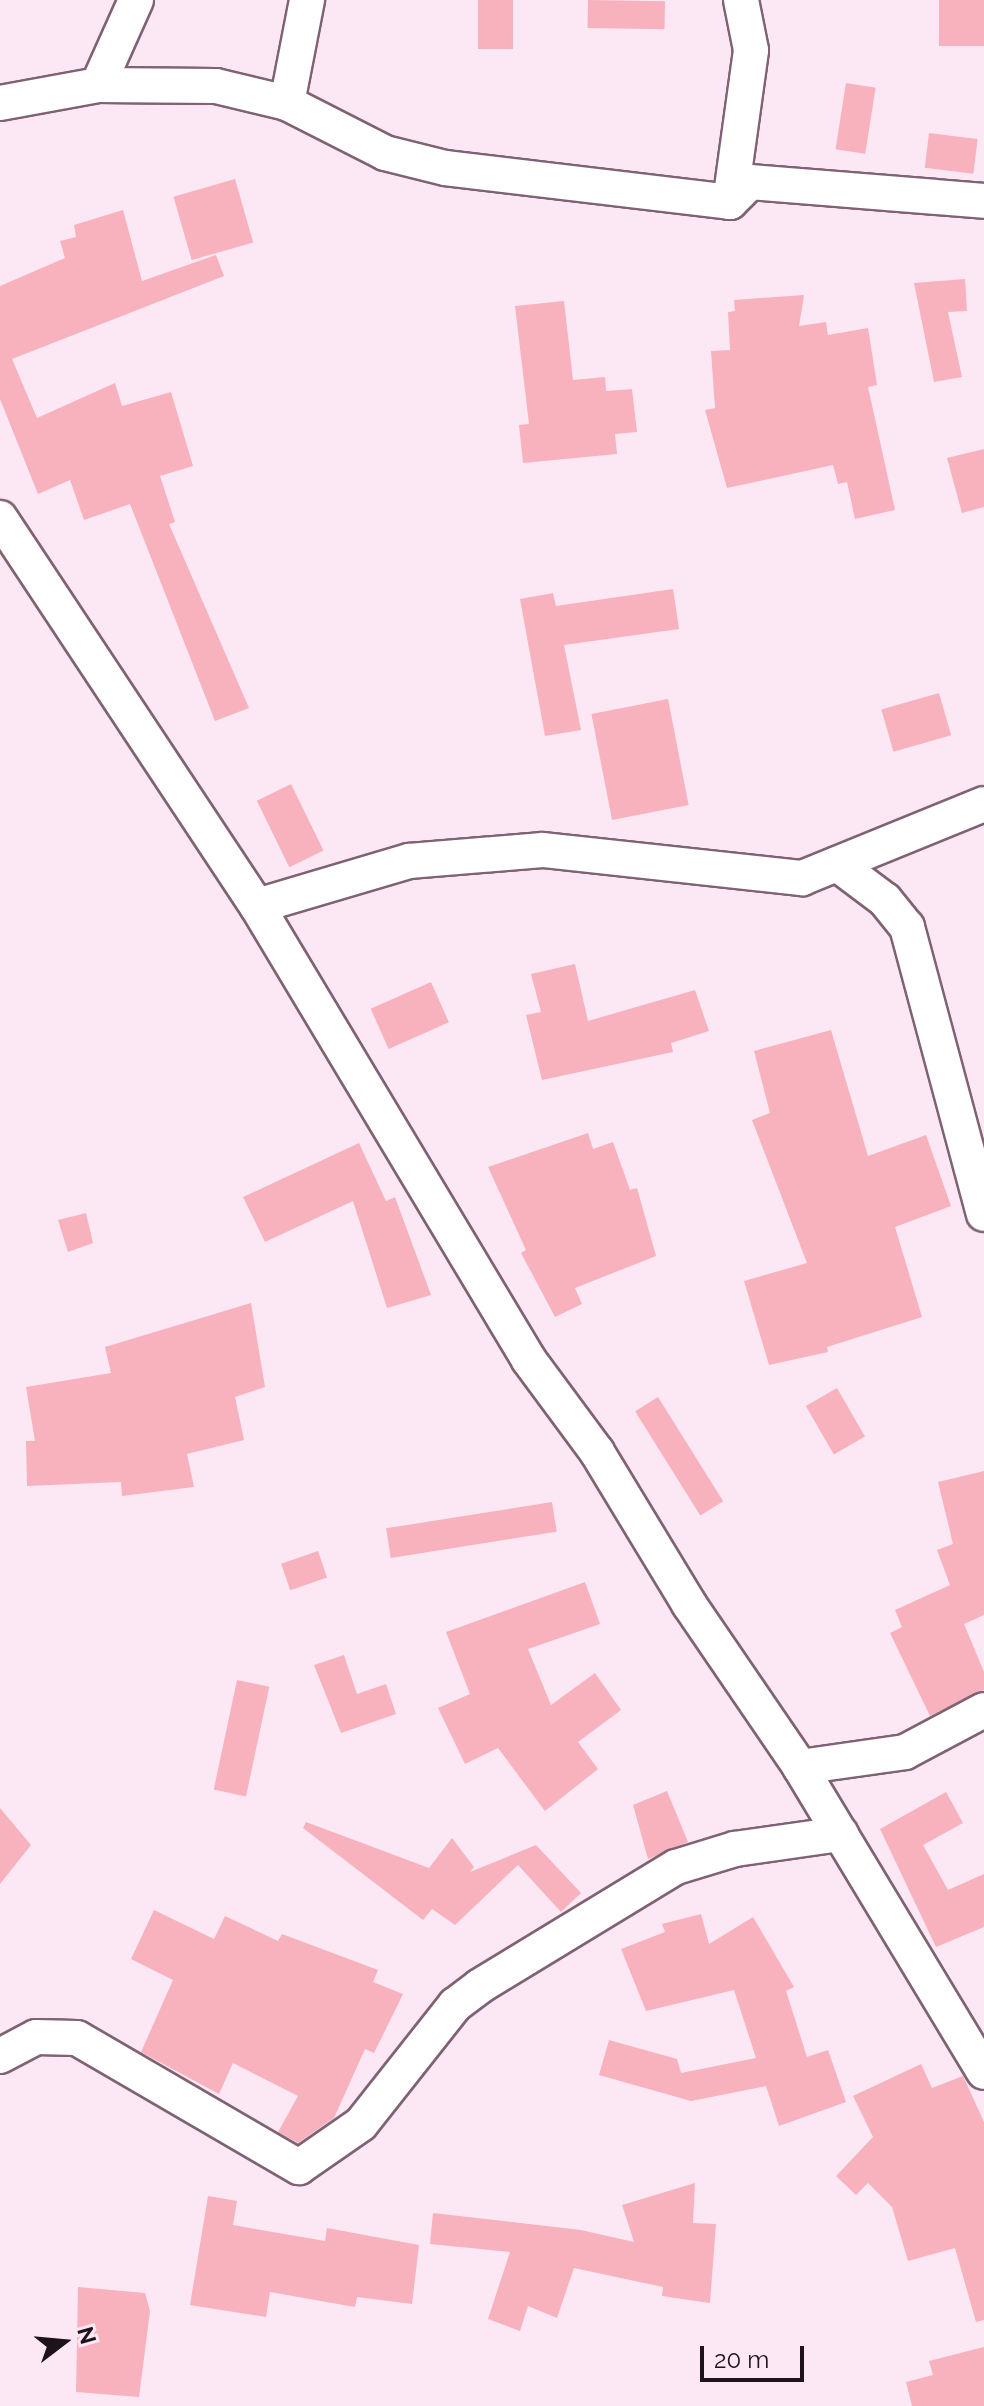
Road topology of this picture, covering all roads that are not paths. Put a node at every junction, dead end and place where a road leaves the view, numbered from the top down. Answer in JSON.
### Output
{"nodes":[{"id":1,"x":136,"y":0,"type":"edge"},
{"id":2,"x":307,"y":0,"type":"edge"},
{"id":3,"x":741,"y":0,"type":"edge"},
{"id":4,"x":98,"y":85,"type":"junction"},
{"id":5,"x":0,"y":103,"type":"edge"},
{"id":6,"x":287,"y":103,"type":"junction"},
{"id":7,"x":984,"y":201,"type":"edge"},
{"id":8,"x":730,"y":202,"type":"junction"},
{"id":9,"x":0,"y":518,"type":"edge"},
{"id":10,"x":8,"y":549,"type":"edge"},
{"id":11,"x":984,"y":804,"type":"edge"},
{"id":12,"x":837,"y":864,"type":"junction"},
{"id":13,"x":257,"y":906,"type":"junction"},
{"id":14,"x":984,"y":1214,"type":"edge"},
{"id":15,"x":984,"y":1710,"type":"edge"},
{"id":16,"x":800,"y":1767,"type":"junction"},
{"id":17,"x":841,"y":1834,"type":"junction"},
{"id":18,"x":0,"y":2056,"type":"edge"},
{"id":19,"x":984,"y":2072,"type":"edge"}],
"edges":[{"from":1,"to":4,"type":"street"},
{"from":2,"to":6,"type":"street"},
{"from":3,"to":8,"type":"street"},
{"from":4,"to":5,"type":"street"},
{"from":4,"to":6,"type":"street"},
{"from":6,"to":8,"type":"street"},
{"from":7,"to":8,"type":"street"},
{"from":9,"to":10,"type":"street"},
{"from":10,"to":13,"type":"street"},
{"from":11,"to":12,"type":"street"},
{"from":12,"to":13,"type":"street"},
{"from":12,"to":14,"type":"street"},
{"from":13,"to":16,"type":"street"},
{"from":15,"to":16,"type":"street"},
{"from":16,"to":17,"type":"street"},
{"from":17,"to":18,"type":"street"},
{"from":17,"to":19,"type":"street"}]}
